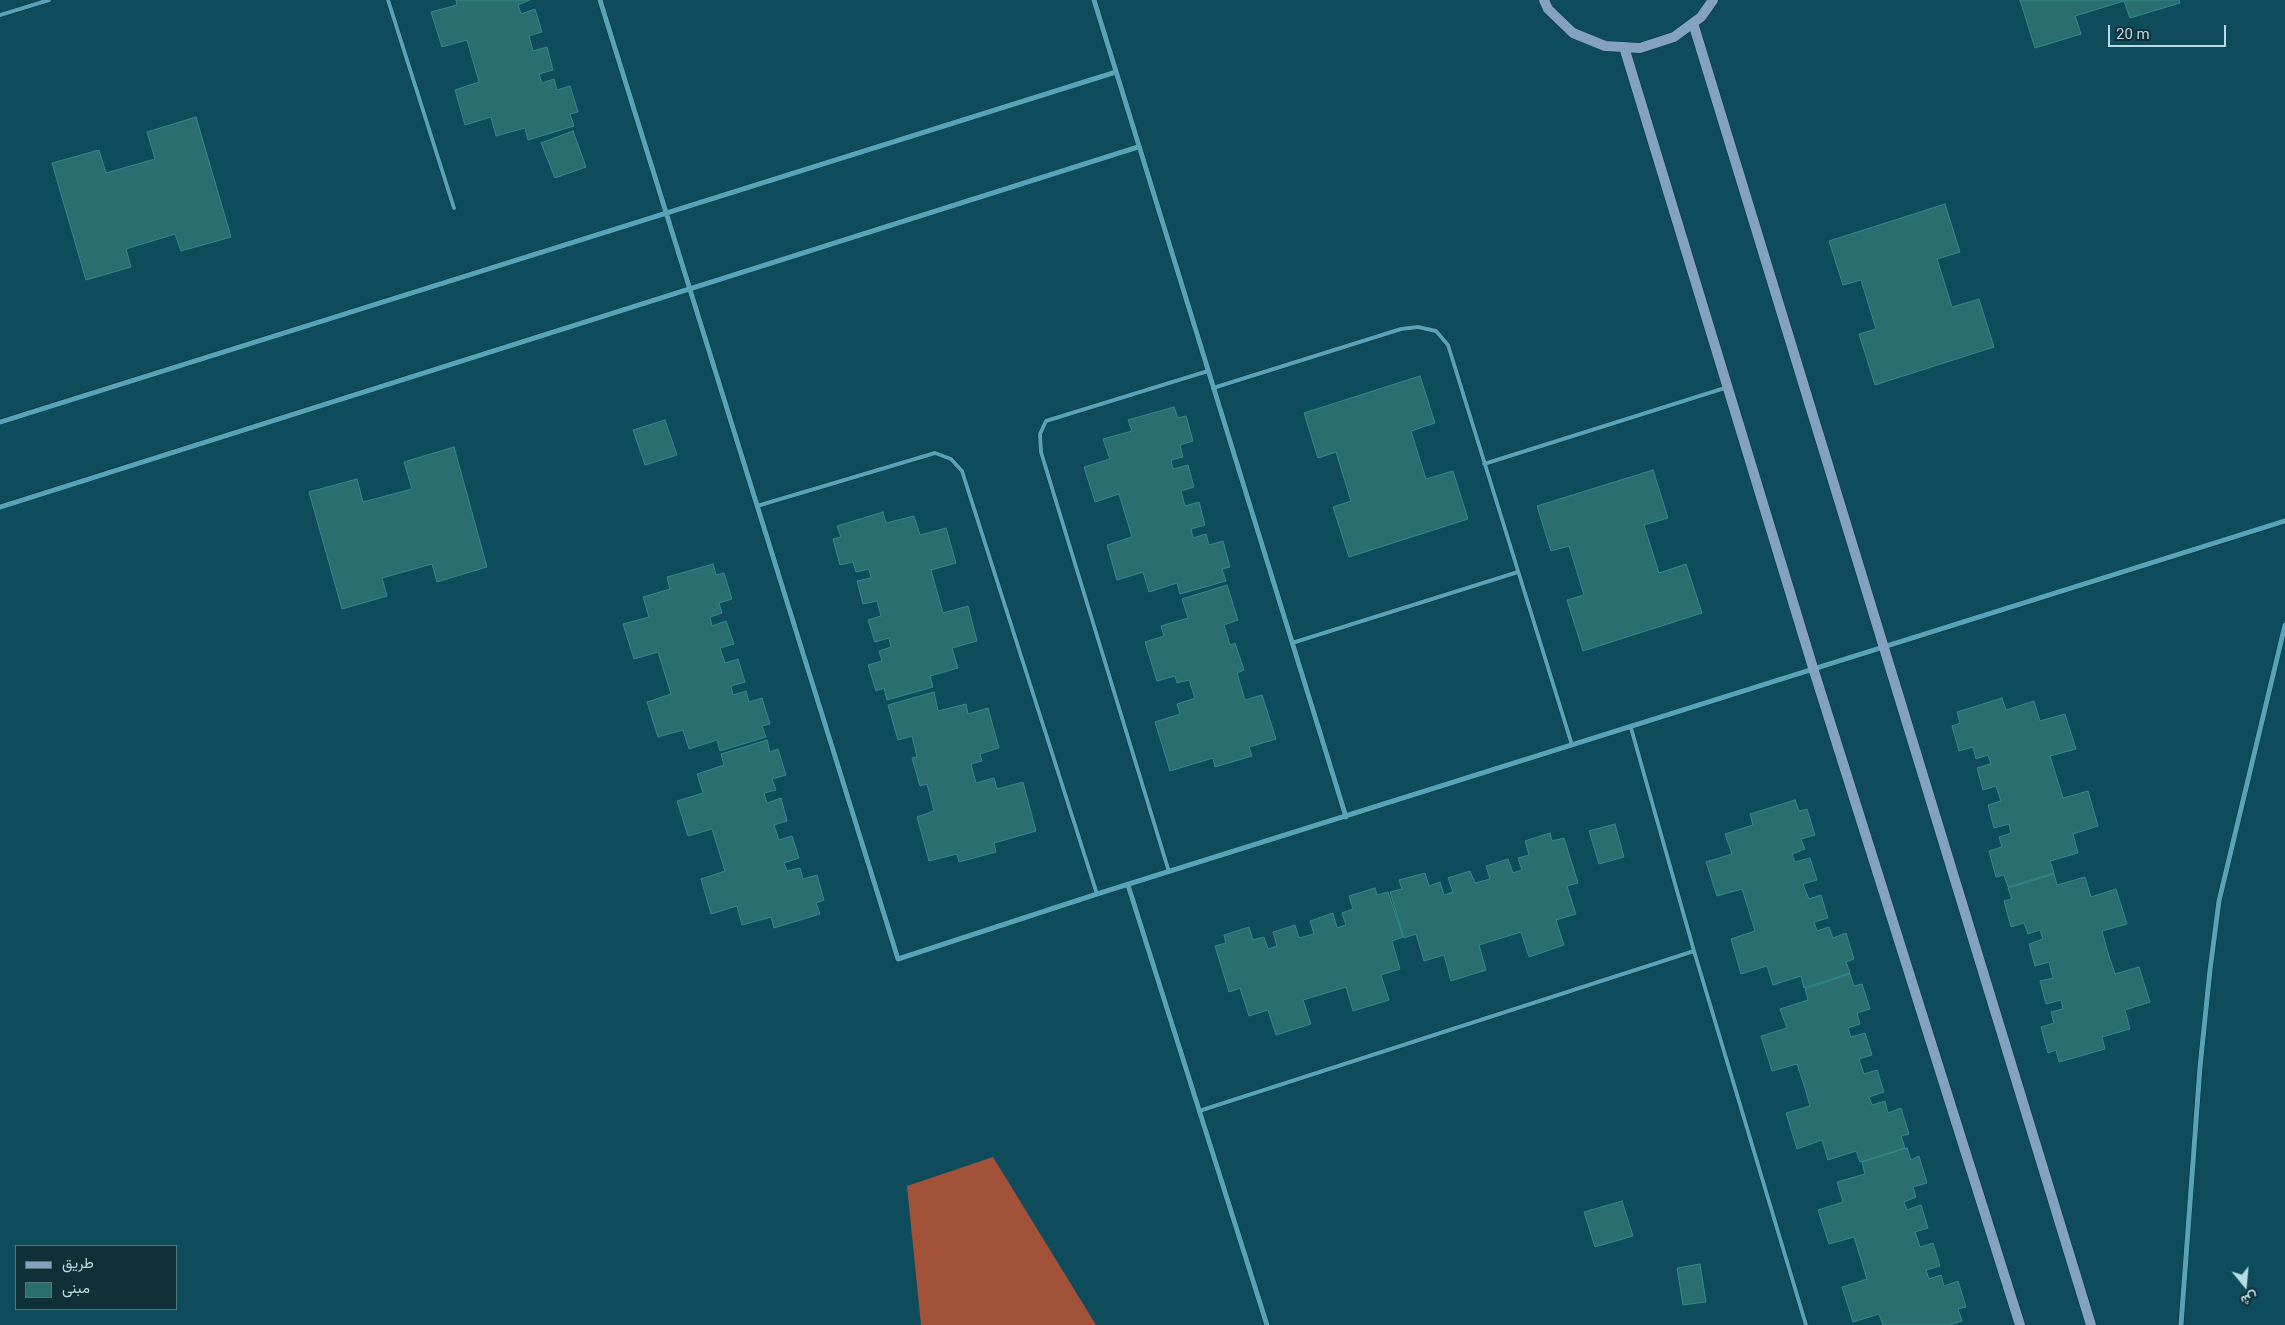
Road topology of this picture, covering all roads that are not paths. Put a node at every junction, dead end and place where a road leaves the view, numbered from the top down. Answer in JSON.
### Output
{"nodes":[{"id":1,"x":49,"y":0,"type":"edge"},
{"id":2,"x":388,"y":0,"type":"edge"},
{"id":3,"x":600,"y":0,"type":"edge"},
{"id":4,"x":1094,"y":0,"type":"edge"},
{"id":5,"x":1544,"y":0,"type":"edge"},
{"id":6,"x":1713,"y":0,"type":"edge"},
{"id":7,"x":0,"y":15,"type":"edge"},
{"id":8,"x":1693,"y":23,"type":"junction"},
{"id":9,"x":1624,"y":47,"type":"junction"},
{"id":10,"x":1116,"y":72,"type":"junction"},
{"id":11,"x":1138,"y":147,"type":"junction"},
{"id":12,"x":454,"y":208,"type":"dead end"},
{"id":13,"x":665,"y":213,"type":"junction"},
{"id":14,"x":689,"y":289,"type":"junction"},
{"id":15,"x":1208,"y":371,"type":"junction"},
{"id":16,"x":1213,"y":388,"type":"junction"},
{"id":17,"x":1728,"y":388,"type":"junction"},
{"id":18,"x":0,"y":422,"type":"edge"},
{"id":19,"x":1484,"y":464,"type":"junction"},
{"id":20,"x":756,"y":506,"type":"junction"},
{"id":21,"x":0,"y":508,"type":"edge"},
{"id":22,"x":2285,"y":521,"type":"edge"},
{"id":23,"x":1518,"y":572,"type":"junction"},
{"id":24,"x":2285,"y":625,"type":"edge"},
{"id":25,"x":1292,"y":643,"type":"junction"},
{"id":26,"x":1885,"y":648,"type":"junction"},
{"id":27,"x":1814,"y":670,"type":"junction"},
{"id":28,"x":1631,"y":728,"type":"junction"},
{"id":29,"x":1572,"y":746,"type":"junction"},
{"id":30,"x":1346,"y":817,"type":"junction"},
{"id":31,"x":1170,"y":872,"type":"junction"},
{"id":32,"x":1128,"y":885,"type":"junction"},
{"id":33,"x":1097,"y":894,"type":"junction"},
{"id":34,"x":1694,"y":951,"type":"junction"},
{"id":35,"x":1199,"y":1110,"type":"junction"},
{"id":36,"x":1267,"y":1325,"type":"edge"},
{"id":37,"x":1806,"y":1325,"type":"edge"},
{"id":38,"x":2020,"y":1325,"type":"edge"},
{"id":39,"x":2091,"y":1325,"type":"edge"},
{"id":40,"x":2181,"y":1325,"type":"edge"}],
"edges":[{"from":1,"to":7,"type":"lane"},
{"from":2,"to":12,"type":"lane"},
{"from":3,"to":13,"type":"street"},
{"from":4,"to":10,"type":"street"},
{"from":5,"to":9,"type":"street"},
{"from":6,"to":8,"type":"street"},
{"from":8,"to":9,"type":"street"},
{"from":8,"to":26,"type":"street"},
{"from":9,"to":17,"type":"street"},
{"from":10,"to":11,"type":"street"},
{"from":10,"to":13,"type":"street"},
{"from":11,"to":14,"type":"street"},
{"from":11,"to":15,"type":"street"},
{"from":13,"to":14,"type":"street"},
{"from":13,"to":18,"type":"street"},
{"from":14,"to":20,"type":"street"},
{"from":14,"to":21,"type":"street"},
{"from":15,"to":16,"type":"street"},
{"from":15,"to":31,"type":"lane"},
{"from":16,"to":19,"type":"lane"},
{"from":16,"to":25,"type":"street"},
{"from":17,"to":19,"type":"lane"},
{"from":17,"to":27,"type":"street"},
{"from":19,"to":23,"type":"lane"},
{"from":20,"to":33,"type":"lane"},
{"from":20,"to":33,"type":"street"},
{"from":22,"to":26,"type":"street"},
{"from":23,"to":25,"type":"lane"},
{"from":23,"to":29,"type":"lane"},
{"from":24,"to":40,"type":"street"},
{"from":25,"to":30,"type":"street"},
{"from":26,"to":27,"type":"street"},
{"from":26,"to":39,"type":"street"},
{"from":27,"to":28,"type":"street"},
{"from":27,"to":38,"type":"street"},
{"from":28,"to":29,"type":"street"},
{"from":28,"to":34,"type":"lane"},
{"from":29,"to":30,"type":"street"},
{"from":30,"to":31,"type":"street"},
{"from":31,"to":32,"type":"street"},
{"from":32,"to":33,"type":"street"},
{"from":32,"to":35,"type":"street"},
{"from":34,"to":35,"type":"lane"},
{"from":34,"to":37,"type":"lane"},
{"from":35,"to":36,"type":"street"}]}
